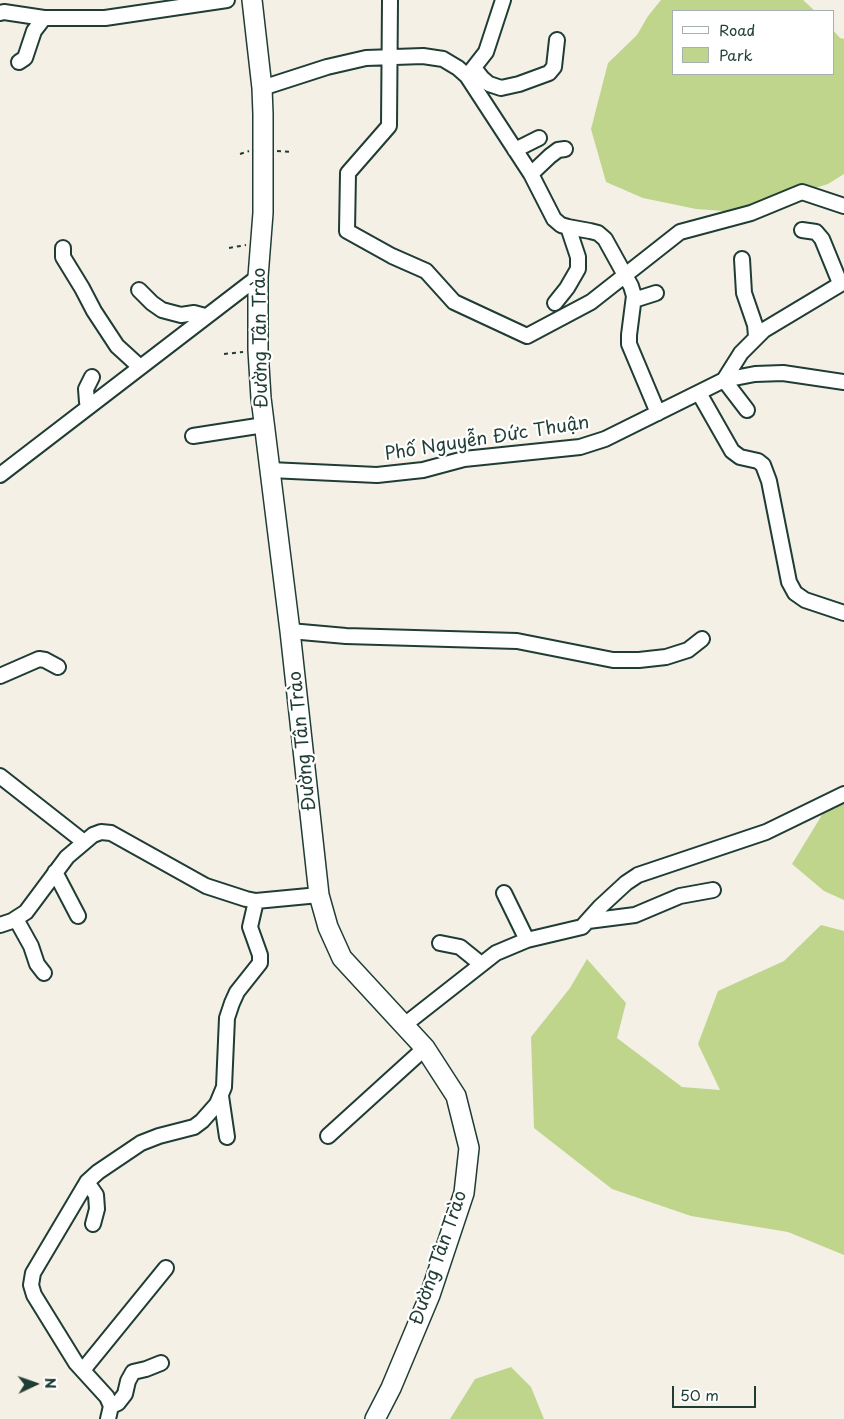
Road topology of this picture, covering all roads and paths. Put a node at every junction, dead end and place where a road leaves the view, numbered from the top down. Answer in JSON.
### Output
{"nodes":[{"id":1,"x":227,"y":0,"type":"edge"},
{"id":2,"x":252,"y":0,"type":"edge"},
{"id":3,"x":390,"y":0,"type":"edge"},
{"id":4,"x":503,"y":0,"type":"edge"},
{"id":5,"x":0,"y":13,"type":"edge"},
{"id":6,"x":44,"y":18,"type":"junction"},
{"id":7,"x":558,"y":40,"type":"dead end"},
{"id":8,"x":389,"y":57,"type":"junction"},
{"id":9,"x":19,"y":62,"type":"dead end"},
{"id":10,"x":471,"y":72,"type":"junction"},
{"id":11,"x":262,"y":88,"type":"junction"},
{"id":12,"x":539,"y":138,"type":"dead end"},
{"id":13,"x":565,"y":149,"type":"dead end"},
{"id":14,"x":515,"y":150,"type":"junction"},
{"id":15,"x":531,"y":174,"type":"junction"},
{"id":16,"x":844,"y":206,"type":"edge"},
{"id":17,"x":568,"y":227,"type":"junction"},
{"id":18,"x":802,"y":230,"type":"dead end"},
{"id":19,"x":63,"y":248,"type":"dead end"},
{"id":20,"x":742,"y":259,"type":"dead end"},
{"id":21,"x":625,"y":275,"type":"junction"},
{"id":22,"x":258,"y":277,"type":"junction"},
{"id":23,"x":842,"y":283,"type":"edge"},
{"id":24,"x":139,"y":290,"type":"dead end"},
{"id":25,"x":656,"y":293,"type":"dead end"},
{"id":26,"x":634,"y":300,"type":"junction"},
{"id":27,"x":555,"y":303,"type":"dead end"},
{"id":28,"x":205,"y":316,"type":"junction"},
{"id":29,"x":756,"y":336,"type":"junction"},
{"id":30,"x":258,"y":350,"type":"junction"},
{"id":31,"x":224,"y":354,"type":"dead end"},
{"id":32,"x":140,"y":367,"type":"junction"},
{"id":33,"x":92,"y":377,"type":"dead end"},
{"id":34,"x":724,"y":380,"type":"junction"},
{"id":35,"x":844,"y":382,"type":"edge"},
{"id":36,"x":700,"y":393,"type":"junction"},
{"id":37,"x":90,"y":406,"type":"junction"},
{"id":38,"x":747,"y":410,"type":"dead end"},
{"id":39,"x":658,"y":414,"type":"junction"},
{"id":40,"x":264,"y":425,"type":"junction"},
{"id":41,"x":193,"y":436,"type":"dead end"},
{"id":42,"x":270,"y":470,"type":"junction"},
{"id":43,"x":0,"y":475,"type":"edge"},
{"id":44,"x":844,"y":613,"type":"edge"},
{"id":45,"x":290,"y":631,"type":"junction"},
{"id":46,"x":702,"y":639,"type":"dead end"},
{"id":47,"x":58,"y":667,"type":"dead end"},
{"id":48,"x":0,"y":676,"type":"edge"},
{"id":49,"x":0,"y":776,"type":"edge"},
{"id":50,"x":844,"y":794,"type":"edge"},
{"id":51,"x":84,"y":842,"type":"junction"},
{"id":52,"x":56,"y":872,"type":"junction"},
{"id":53,"x":713,"y":890,"type":"dead end"},
{"id":54,"x":504,"y":893,"type":"dead end"},
{"id":55,"x":319,"y":895,"type":"junction"},
{"id":56,"x":256,"y":901,"type":"junction"},
{"id":57,"x":78,"y":916,"type":"dead end"},
{"id":58,"x":16,"y":920,"type":"junction"},
{"id":59,"x":588,"y":921,"type":"junction"},
{"id":60,"x":0,"y":926,"type":"edge"},
{"id":61,"x":527,"y":940,"type":"junction"},
{"id":62,"x":440,"y":944,"type":"dead end"},
{"id":63,"x":481,"y":964,"type":"junction"},
{"id":64,"x":44,"y":973,"type":"dead end"},
{"id":65,"x":403,"y":1026,"type":"junction"},
{"id":66,"x":425,"y":1048,"type":"junction"},
{"id":67,"x":221,"y":1096,"type":"junction"},
{"id":68,"x":328,"y":1136,"type":"dead end"},
{"id":69,"x":227,"y":1137,"type":"dead end"},
{"id":70,"x":87,"y":1182,"type":"junction"},
{"id":71,"x":93,"y":1224,"type":"dead end"},
{"id":72,"x":166,"y":1268,"type":"dead end"},
{"id":73,"x":160,"y":1363,"type":"dead end"},
{"id":74,"x":83,"y":1370,"type":"junction"},
{"id":75,"x":109,"y":1413,"type":"edge"},
{"id":76,"x":375,"y":1419,"type":"edge"}],
"edges":[{"from":1,"to":6,"type":"street"},
{"from":2,"to":11,"type":"highway","name":"Đường Tân Trào"},
{"from":3,"to":8,"type":"street"},
{"from":4,"to":10,"type":"street"},
{"from":5,"to":6,"type":"street"},
{"from":6,"to":9,"type":"street"},
{"from":7,"to":10,"type":"street"},
{"from":8,"to":10,"type":"street"},
{"from":8,"to":11,"type":"street"},
{"from":8,"to":21,"type":"street"},
{"from":10,"to":14,"type":"street"},
{"from":11,"to":22,"type":"highway","name":"Đường Tân Trào"},
{"from":12,"to":14,"type":"street"},
{"from":13,"to":15,"type":"street"},
{"from":14,"to":15,"type":"street"},
{"from":15,"to":17,"type":"street"},
{"from":16,"to":21,"type":"street"},
{"from":17,"to":21,"type":"street"},
{"from":17,"to":27,"type":"street"},
{"from":18,"to":23,"type":"street"},
{"from":19,"to":32,"type":"street"},
{"from":20,"to":29,"type":"street"},
{"from":21,"to":26,"type":"street"},
{"from":22,"to":28,"type":"street"},
{"from":22,"to":30,"type":"highway","name":"Đường Tân Trào"},
{"from":23,"to":29,"type":"street"},
{"from":24,"to":28,"type":"street"},
{"from":25,"to":26,"type":"street"},
{"from":26,"to":39,"type":"street"},
{"from":28,"to":32,"type":"street"},
{"from":29,"to":34,"type":"street"},
{"from":30,"to":31,"type":"path"},
{"from":30,"to":40,"type":"highway","name":"Đường Tân Trào"},
{"from":32,"to":37,"type":"street"},
{"from":33,"to":37,"type":"street"},
{"from":34,"to":35,"type":"street","name":"Phố Nguyễn Đức Thuận"},
{"from":34,"to":36,"type":"street","name":"Phố Nguyễn Đức Thuận"},
{"from":34,"to":38,"type":"street"},
{"from":36,"to":39,"type":"street","name":"Phố Nguyễn Đức Thuận"},
{"from":36,"to":44,"type":"street"},
{"from":37,"to":43,"type":"street"},
{"from":39,"to":42,"type":"street","name":"Phố Nguyễn Đức Thuận"},
{"from":40,"to":41,"type":"street"},
{"from":40,"to":42,"type":"highway","name":"Đường Tân Trào"},
{"from":42,"to":45,"type":"highway","name":"Đường Tân Trào"},
{"from":45,"to":46,"type":"street"},
{"from":45,"to":55,"type":"highway","name":"Đường Tân Trào"},
{"from":47,"to":48,"type":"street"},
{"from":49,"to":51,"type":"street"},
{"from":50,"to":59,"type":"street"},
{"from":51,"to":52,"type":"street"},
{"from":51,"to":56,"type":"street"},
{"from":52,"to":57,"type":"street"},
{"from":52,"to":58,"type":"street"},
{"from":53,"to":59,"type":"street"},
{"from":54,"to":61,"type":"street"},
{"from":55,"to":56,"type":"street"},
{"from":55,"to":65,"type":"highway","name":"Đường Tân Trào"},
{"from":56,"to":67,"type":"street"},
{"from":58,"to":60,"type":"street"},
{"from":58,"to":64,"type":"street"},
{"from":59,"to":61,"type":"street"},
{"from":61,"to":63,"type":"street"},
{"from":62,"to":63,"type":"street"},
{"from":63,"to":65,"type":"street"},
{"from":65,"to":66,"type":"highway","name":"Đường Tân Trào"},
{"from":66,"to":68,"type":"street"},
{"from":66,"to":76,"type":"highway","name":"Đường Tân Trào"},
{"from":67,"to":69,"type":"street"},
{"from":67,"to":70,"type":"street"},
{"from":70,"to":71,"type":"street"},
{"from":70,"to":74,"type":"street"},
{"from":72,"to":74,"type":"street"},
{"from":73,"to":75,"type":"street"},
{"from":74,"to":75,"type":"street"}]}
